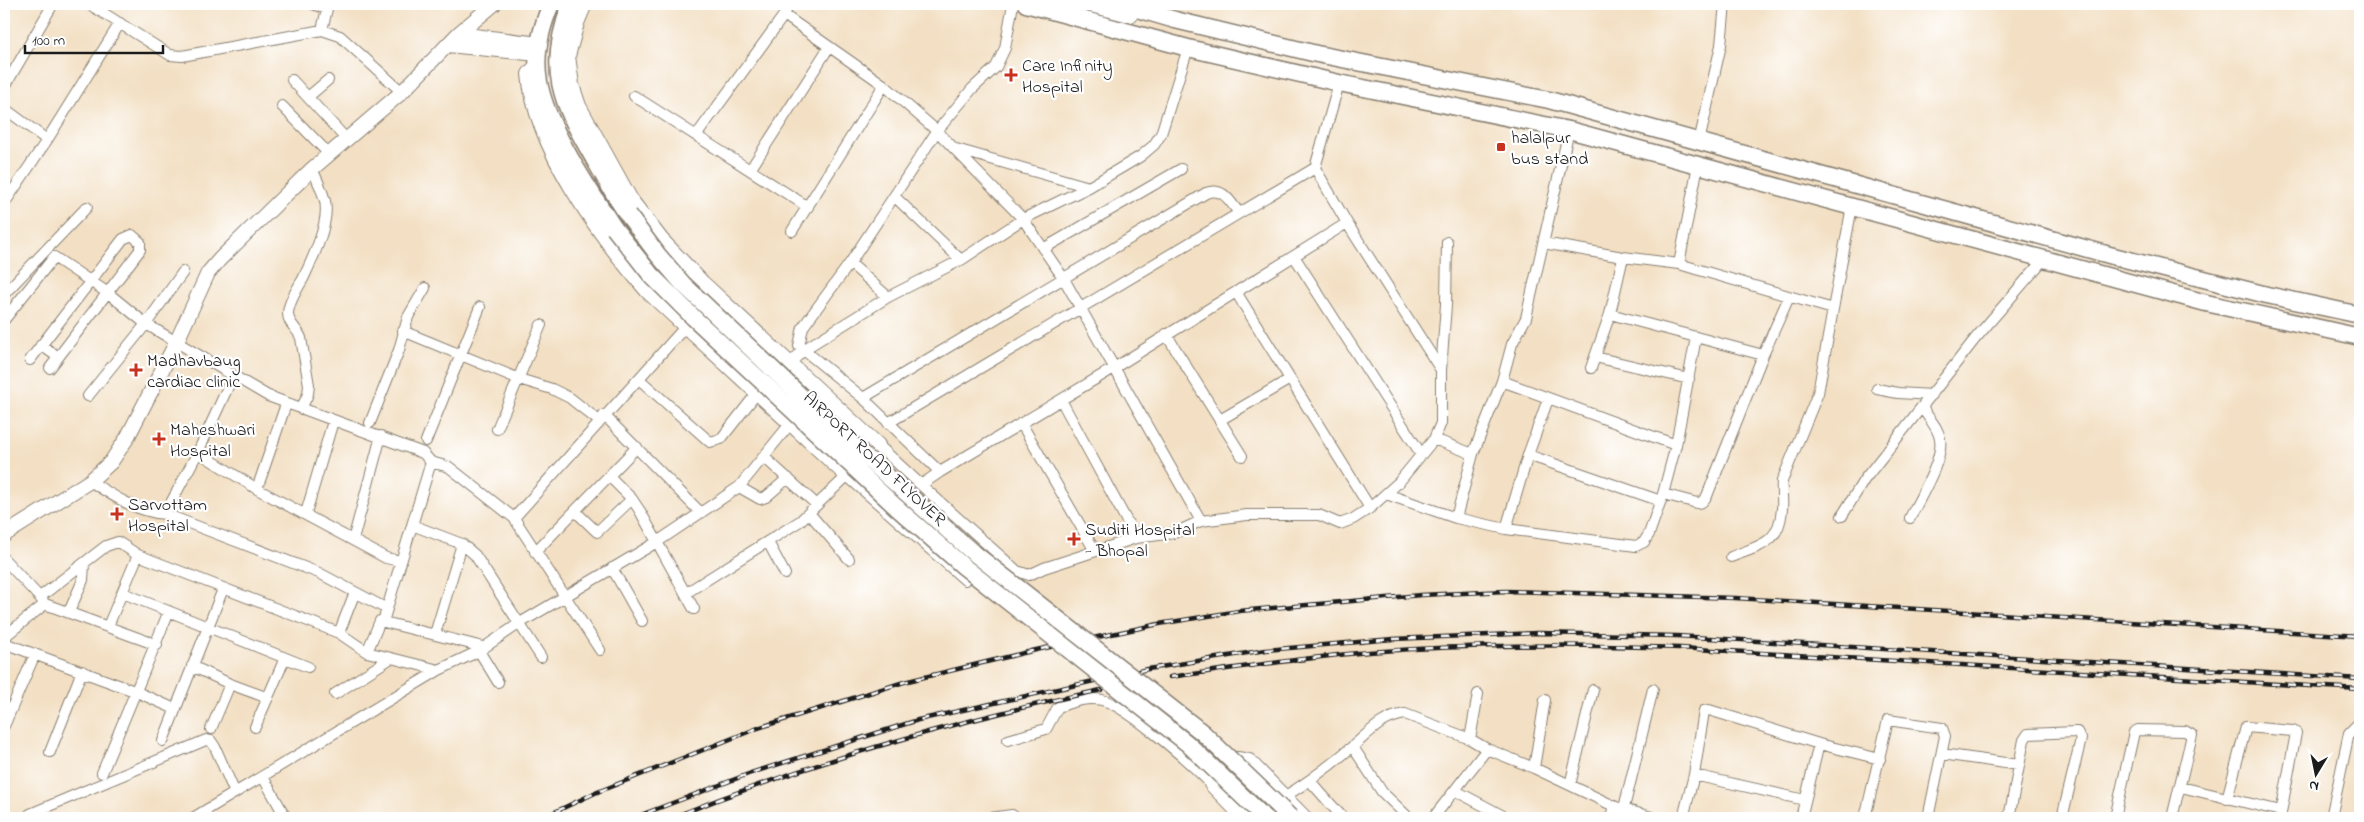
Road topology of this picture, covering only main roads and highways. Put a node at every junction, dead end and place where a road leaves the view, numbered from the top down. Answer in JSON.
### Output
{"nodes":[{"id":1,"x":551,"y":4,"type":"edge"},
{"id":2,"x":571,"y":4,"type":"edge"},
{"id":3,"x":1026,"y":4,"type":"edge"},
{"id":4,"x":1091,"y":4,"type":"edge"},
{"id":5,"x":1120,"y":4,"type":"edge"},
{"id":6,"x":1175,"y":20,"type":"junction"},
{"id":7,"x":2360,"y":315,"type":"edge"},
{"id":8,"x":2360,"y":337,"type":"edge"},
{"id":9,"x":1265,"y":818,"type":"edge"},
{"id":10,"x":1291,"y":818,"type":"edge"}],
"edges":[{"from":1,"to":9,"type":"main road","name":"AIRPORT ROAD FLYOVER","bridge":true},
{"from":2,"to":10,"type":"main road","name":"AIRPORT ROAD FLYOVER","bridge":true},
{"from":3,"to":8,"type":"main road"},
{"from":4,"to":6,"type":"main road"},
{"from":5,"to":6,"type":"main road"},
{"from":6,"to":7,"type":"main road"}]}
